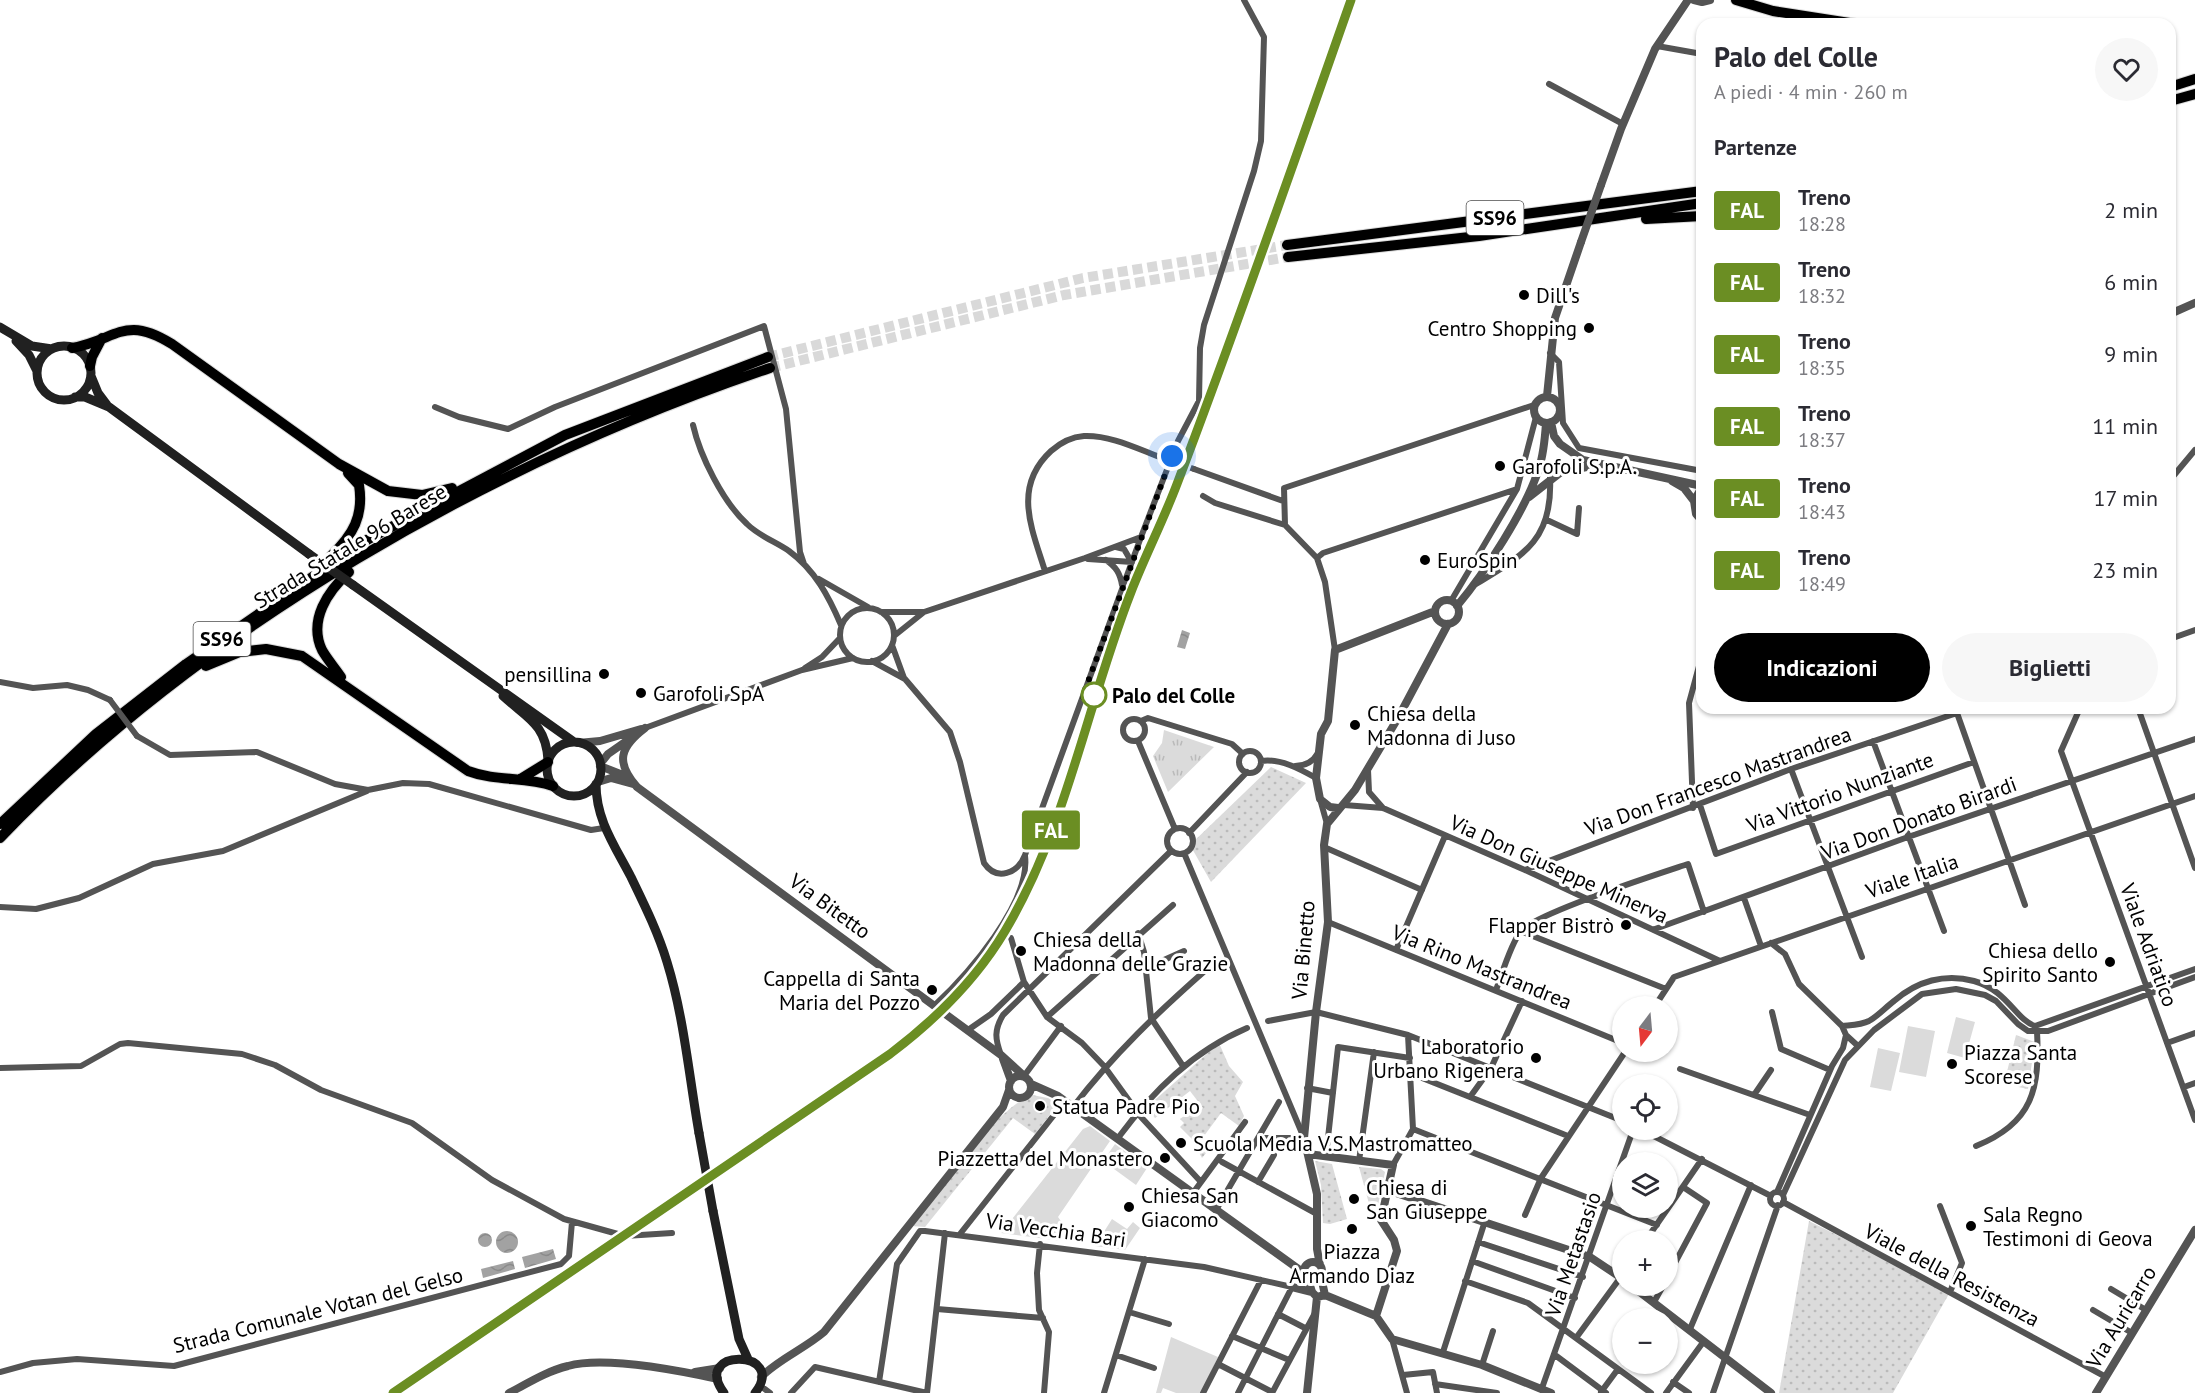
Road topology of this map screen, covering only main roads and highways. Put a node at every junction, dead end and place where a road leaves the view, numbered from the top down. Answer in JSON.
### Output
{"nodes":[{"id":1,"x":1736,"y":0,"type":"edge"},
{"id":2,"x":1818,"y":18,"type":"edge"},
{"id":3,"x":2195,"y":79,"type":"edge"},
{"id":4,"x":2176,"y":85,"type":"edge"},
{"id":5,"x":2195,"y":94,"type":"edge"},
{"id":6,"x":2176,"y":99,"type":"edge"},
{"id":7,"x":1696,"y":192,"type":"edge"},
{"id":8,"x":1696,"y":204,"type":"edge"},
{"id":9,"x":1696,"y":216,"type":"edge"},
{"id":10,"x":1574,"y":224,"type":"junction"},
{"id":11,"x":3,"y":329,"type":"edge"},
{"id":12,"x":102,"y":338,"type":"junction"},
{"id":13,"x":72,"y":348,"type":"junction"},
{"id":14,"x":52,"y":349,"type":"junction"},
{"id":15,"x":91,"y":371,"type":"junction"},
{"id":16,"x":38,"y":374,"type":"junction"},
{"id":17,"x":75,"y":398,"type":"junction"},
{"id":18,"x":109,"y":407,"type":"junction"},
{"id":19,"x":339,"y":464,"type":"junction"},
{"id":20,"x":467,"y":485,"type":"junction"},
{"id":21,"x":373,"y":550,"type":"junction"},
{"id":22,"x":313,"y":574,"type":"junction"},
{"id":23,"x":189,"y":672,"type":"junction"},
{"id":24,"x":344,"y":682,"type":"junction"},
{"id":25,"x":495,"y":688,"type":"junction"},
{"id":26,"x":576,"y":742,"type":"junction"},
{"id":27,"x":548,"y":761,"type":"junction"},
{"id":28,"x":521,"y":778,"type":"junction"},
{"id":29,"x":597,"y":783,"type":"junction"},
{"id":30,"x":553,"y":786,"type":"junction"},
{"id":31,"x":578,"y":796,"type":"junction"},
{"id":32,"x":597,"y":807,"type":"junction"},
{"id":33,"x":0,"y":824,"type":"edge"},
{"id":34,"x":0,"y":838,"type":"edge"},
{"id":35,"x":739,"y":1339,"type":"junction"},
{"id":36,"x":734,"y":1358,"type":"junction"},
{"id":37,"x":751,"y":1361,"type":"junction"},
{"id":38,"x":724,"y":1393,"type":"edge"},
{"id":39,"x":756,"y":1393,"type":"edge"}],
"edges":[{"from":1,"to":2,"type":"highway"},
{"from":3,"to":4,"type":"highway"},
{"from":5,"to":6,"type":"highway"},
{"from":7,"to":10,"type":"highway","number":"SS96"},
{"from":8,"to":10,"type":"highway","number":"SS96"},
{"from":9,"to":10,"type":"highway"},
{"from":11,"to":14,"type":"main road"},
{"from":11,"to":16,"type":"main road"},
{"from":12,"to":13,"type":"highway"},
{"from":12,"to":15,"type":"highway"},
{"from":12,"to":19,"type":"highway"},
{"from":13,"to":14,"type":"main road"},
{"from":13,"to":15,"type":"main road"},
{"from":14,"to":16,"type":"main road"},
{"from":15,"to":17,"type":"main road"},
{"from":15,"to":18,"type":"main road"},
{"from":16,"to":17,"type":"main road"},
{"from":17,"to":18,"type":"main road"},
{"from":18,"to":25,"type":"main road","bridge":true},
{"from":19,"to":20,"type":"highway"},
{"from":19,"to":22,"type":"highway"},
{"from":20,"to":21,"type":"highway","name":"Strada Statale 96 Barese"},
{"from":20,"to":22,"type":"highway","name":"Strada Statale 96 Barese","number":"SS96"},
{"from":21,"to":23,"type":"highway","name":"Strada Statale 96 Barese"},
{"from":21,"to":24,"type":"highway"},
{"from":22,"to":33,"type":"highway","name":"Strada Statale 96 Barese","number":"SS96"},
{"from":23,"to":24,"type":"highway"},
{"from":23,"to":34,"type":"highway","name":"Strada Statale 96 Barese"},
{"from":24,"to":28,"type":"highway"},
{"from":25,"to":26,"type":"main road"},
{"from":25,"to":27,"type":"main road"},
{"from":26,"to":27,"type":"main road"},
{"from":26,"to":29,"type":"main road"},
{"from":27,"to":28,"type":"highway"},
{"from":27,"to":30,"type":"main road"},
{"from":28,"to":30,"type":"highway"},
{"from":29,"to":31,"type":"main road"},
{"from":29,"to":32,"type":"main road"},
{"from":30,"to":31,"type":"main road"},
{"from":31,"to":32,"type":"main road"},
{"from":32,"to":35,"type":"main road","bridge":true},
{"from":35,"to":36,"type":"main road"},
{"from":35,"to":37,"type":"main road"},
{"from":36,"to":37,"type":"main road"},
{"from":36,"to":38,"type":"main road"},
{"from":37,"to":39,"type":"main road"}]}
